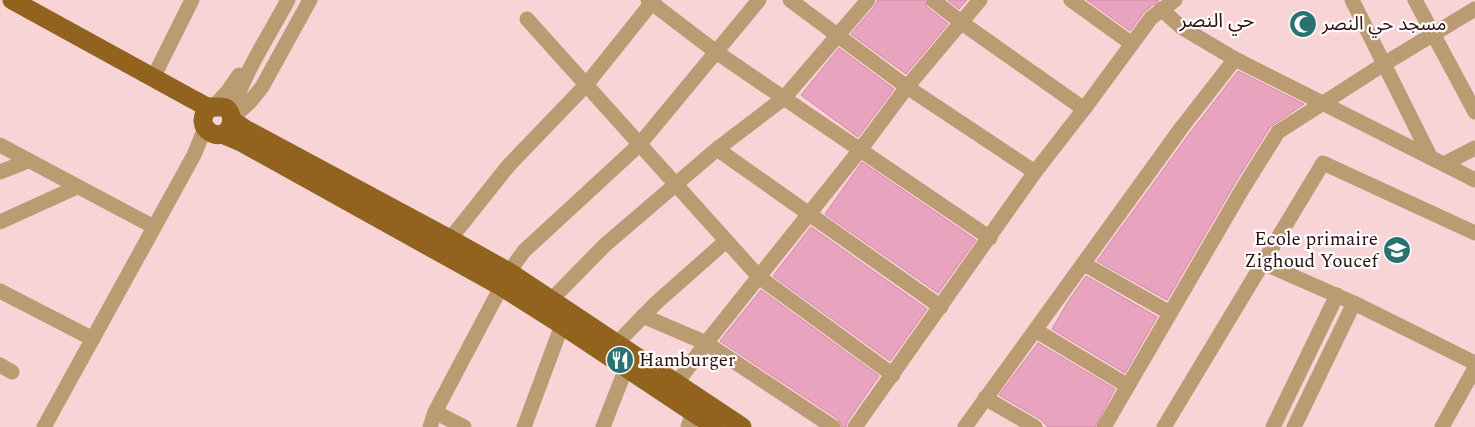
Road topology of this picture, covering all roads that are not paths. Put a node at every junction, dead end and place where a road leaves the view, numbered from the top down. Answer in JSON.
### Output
{"nodes":[{"id":1,"x":12,"y":0,"type":"edge"},
{"id":2,"x":192,"y":0,"type":"edge"},
{"id":3,"x":278,"y":0,"type":"edge"},
{"id":4,"x":288,"y":0,"type":"edge"},
{"id":5,"x":310,"y":0,"type":"edge"},
{"id":6,"x":759,"y":0,"type":"edge"},
{"id":7,"x":790,"y":0,"type":"edge"},
{"id":8,"x":868,"y":0,"type":"edge"},
{"id":9,"x":933,"y":0,"type":"edge"},
{"id":10,"x":980,"y":0,"type":"edge"},
{"id":11,"x":1071,"y":0,"type":"edge"},
{"id":12,"x":1175,"y":0,"type":"edge"},
{"id":13,"x":1352,"y":0,"type":"edge"},
{"id":14,"x":1415,"y":0,"type":"edge"},
{"id":15,"x":651,"y":1,"type":"edge"},
{"id":16,"x":0,"y":7,"type":"edge"},
{"id":17,"x":1161,"y":9,"type":"junction"},
{"id":18,"x":1475,"y":9,"type":"edge"},
{"id":19,"x":527,"y":19,"type":"dead end"},
{"id":20,"x":962,"y":23,"type":"junction"},
{"id":21,"x":1434,"y":34,"type":"junction"},
{"id":22,"x":838,"y":36,"type":"junction"},
{"id":23,"x":1132,"y":44,"type":"junction"},
{"id":24,"x":716,"y":52,"type":"junction"},
{"id":25,"x":1235,"y":59,"type":"junction"},
{"id":26,"x":1384,"y":64,"type":"junction"},
{"id":27,"x":153,"y":78,"type":"junction"},
{"id":28,"x":586,"y":85,"type":"junction"},
{"id":29,"x":907,"y":87,"type":"junction"},
{"id":30,"x":784,"y":98,"type":"junction"},
{"id":31,"x":1324,"y":103,"type":"junction"},
{"id":32,"x":1084,"y":109,"type":"junction"},
{"id":33,"x":1475,"y":112,"type":"edge"},
{"id":34,"x":219,"y":121,"type":"junction"},
{"id":35,"x":639,"y":145,"type":"junction"},
{"id":36,"x":0,"y":146,"type":"edge"},
{"id":37,"x":1475,"y":148,"type":"edge"},
{"id":38,"x":717,"y":149,"type":"junction"},
{"id":39,"x":860,"y":150,"type":"junction"},
{"id":40,"x":28,"y":160,"type":"junction"},
{"id":41,"x":1437,"y":161,"type":"junction"},
{"id":42,"x":308,"y":171,"type":"junction"},
{"id":43,"x":0,"y":172,"type":"edge"},
{"id":44,"x":1035,"y":172,"type":"junction"},
{"id":45,"x":1475,"y":180,"type":"edge"},
{"id":46,"x":676,"y":186,"type":"junction"},
{"id":47,"x":76,"y":187,"type":"junction"},
{"id":48,"x":808,"y":215,"type":"junction"},
{"id":49,"x":0,"y":222,"type":"edge"},
{"id":50,"x":154,"y":227,"type":"junction"},
{"id":51,"x":1475,"y":233,"type":"edge"},
{"id":52,"x":990,"y":238,"type":"junction"},
{"id":53,"x":450,"y":239,"type":"junction"},
{"id":54,"x":726,"y":241,"type":"junction"},
{"id":55,"x":1263,"y":263,"type":"junction"},
{"id":56,"x":1084,"y":264,"type":"junction"},
{"id":57,"x":759,"y":277,"type":"junction"},
{"id":58,"x":506,"y":280,"type":"junction"},
{"id":59,"x":0,"y":291,"type":"edge"},
{"id":60,"x":1337,"y":295,"type":"junction"},
{"id":61,"x":551,"y":300,"type":"junction"},
{"id":62,"x":1354,"y":303,"type":"junction"},
{"id":63,"x":941,"y":308,"type":"junction"},
{"id":64,"x":1170,"y":314,"type":"junction"},
{"id":65,"x":643,"y":316,"type":"junction"},
{"id":66,"x":562,"y":325,"type":"junction"},
{"id":67,"x":1034,"y":330,"type":"junction"},
{"id":68,"x":93,"y":339,"type":"junction"},
{"id":69,"x":617,"y":343,"type":"junction"},
{"id":70,"x":706,"y":343,"type":"junction"},
{"id":71,"x":1475,"y":363,"type":"edge"},
{"id":72,"x":626,"y":368,"type":"junction"},
{"id":73,"x":1475,"y":368,"type":"edge"},
{"id":74,"x":893,"y":375,"type":"junction"},
{"id":75,"x":1128,"y":386,"type":"junction"},
{"id":76,"x":672,"y":389,"type":"junction"},
{"id":77,"x":985,"y":398,"type":"junction"},
{"id":78,"x":435,"y":412,"type":"junction"},
{"id":79,"x":691,"y":420,"type":"edge"},
{"id":80,"x":44,"y":427,"type":"edge"},
{"id":81,"x":55,"y":427,"type":"edge"},
{"id":82,"x":430,"y":427,"type":"edge"},
{"id":83,"x":464,"y":427,"type":"edge"},
{"id":84,"x":524,"y":427,"type":"edge"},
{"id":85,"x":603,"y":427,"type":"edge"},
{"id":86,"x":715,"y":427,"type":"edge"},
{"id":87,"x":742,"y":427,"type":"edge"},
{"id":88,"x":833,"y":427,"type":"edge"},
{"id":89,"x":856,"y":427,"type":"edge"},
{"id":90,"x":965,"y":427,"type":"edge"},
{"id":91,"x":1035,"y":427,"type":"edge"},
{"id":92,"x":1104,"y":427,"type":"edge"},
{"id":93,"x":1164,"y":427,"type":"edge"},
{"id":94,"x":1273,"y":427,"type":"edge"},
{"id":95,"x":1294,"y":427,"type":"edge"},
{"id":96,"x":1442,"y":427,"type":"edge"}],
"edges":[{"from":1,"to":27,"type":"main road"},
{"from":2,"to":27,"type":"street"},
{"from":3,"to":34,"type":"street"},
{"from":4,"to":34,"type":"street"},
{"from":5,"to":34,"type":"street"},
{"from":6,"to":24,"type":"street"},
{"from":7,"to":22,"type":"street"},
{"from":8,"to":22,"type":"street"},
{"from":9,"to":20,"type":"street"},
{"from":10,"to":20,"type":"street"},
{"from":11,"to":23,"type":"street"},
{"from":12,"to":17,"type":"street"},
{"from":13,"to":26,"type":"street"},
{"from":14,"to":21,"type":"street"},
{"from":15,"to":24,"type":"street"},
{"from":15,"to":28,"type":"street"},
{"from":16,"to":34,"type":"main road"},
{"from":17,"to":23,"type":"street"},
{"from":17,"to":25,"type":"street"},
{"from":18,"to":21,"type":"street"},
{"from":19,"to":28,"type":"street"},
{"from":20,"to":29,"type":"street"},
{"from":20,"to":32,"type":"street"},
{"from":21,"to":26,"type":"street"},
{"from":21,"to":33,"type":"street"},
{"from":22,"to":29,"type":"street"},
{"from":22,"to":30,"type":"street"},
{"from":23,"to":32,"type":"street"},
{"from":24,"to":30,"type":"street"},
{"from":24,"to":35,"type":"street"},
{"from":25,"to":31,"type":"street"},
{"from":25,"to":56,"type":"street"},
{"from":26,"to":31,"type":"street"},
{"from":26,"to":41,"type":"street"},
{"from":27,"to":34,"type":"main road"},
{"from":28,"to":35,"type":"street"},
{"from":28,"to":53,"type":"street"},
{"from":29,"to":39,"type":"street"},
{"from":29,"to":44,"type":"street"},
{"from":30,"to":38,"type":"street"},
{"from":30,"to":39,"type":"street"},
{"from":31,"to":41,"type":"street"},
{"from":31,"to":64,"type":"street"},
{"from":32,"to":44,"type":"street"},
{"from":34,"to":42,"type":"main road"},
{"from":34,"to":50,"type":"street"},
{"from":34,"to":81,"type":"street"},
{"from":35,"to":46,"type":"street"},
{"from":35,"to":58,"type":"street"},
{"from":36,"to":40,"type":"street"},
{"from":37,"to":41,"type":"street"},
{"from":38,"to":46,"type":"street"},
{"from":38,"to":48,"type":"street"},
{"from":39,"to":48,"type":"street"},
{"from":39,"to":52,"type":"street"},
{"from":40,"to":43,"type":"street"},
{"from":40,"to":47,"type":"street"},
{"from":41,"to":45,"type":"street"},
{"from":42,"to":53,"type":"main road"},
{"from":42,"to":58,"type":"main road"},
{"from":44,"to":52,"type":"street"},
{"from":46,"to":54,"type":"street"},
{"from":46,"to":61,"type":"street"},
{"from":47,"to":49,"type":"street"},
{"from":47,"to":50,"type":"street"},
{"from":48,"to":57,"type":"street"},
{"from":48,"to":63,"type":"street"},
{"from":50,"to":68,"type":"street"},
{"from":51,"to":55,"type":"street"},
{"from":52,"to":63,"type":"street"},
{"from":53,"to":58,"type":"main road"},
{"from":54,"to":57,"type":"street"},
{"from":54,"to":65,"type":"street"},
{"from":55,"to":60,"type":"street"},
{"from":55,"to":93,"type":"street"},
{"from":56,"to":64,"type":"street"},
{"from":56,"to":67,"type":"street"},
{"from":57,"to":70,"type":"street"},
{"from":57,"to":74,"type":"street"},
{"from":58,"to":61,"type":"main road"},
{"from":58,"to":66,"type":"main road"},
{"from":58,"to":78,"type":"street"},
{"from":59,"to":68,"type":"street"},
{"from":60,"to":62,"type":"street"},
{"from":60,"to":94,"type":"street"},
{"from":61,"to":69,"type":"main road"},
{"from":62,"to":71,"type":"street"},
{"from":62,"to":95,"type":"street"},
{"from":63,"to":74,"type":"street"},
{"from":64,"to":75,"type":"street"},
{"from":65,"to":69,"type":"street"},
{"from":65,"to":70,"type":"street"},
{"from":66,"to":72,"type":"main road"},
{"from":66,"to":84,"type":"street"},
{"from":67,"to":75,"type":"street"},
{"from":67,"to":77,"type":"street"},
{"from":68,"to":80,"type":"street"},
{"from":69,"to":76,"type":"main road"},
{"from":70,"to":76,"type":"street"},
{"from":70,"to":88,"type":"street"},
{"from":72,"to":76,"type":"main road"},
{"from":72,"to":85,"type":"street"},
{"from":73,"to":96,"type":"street"},
{"from":74,"to":89,"type":"street"},
{"from":75,"to":92,"type":"street"},
{"from":76,"to":79,"type":"main road"},
{"from":76,"to":87,"type":"main road"},
{"from":77,"to":90,"type":"street"},
{"from":77,"to":91,"type":"street"},
{"from":78,"to":82,"type":"street"},
{"from":78,"to":83,"type":"street"},
{"from":79,"to":86,"type":"main road"}]}
